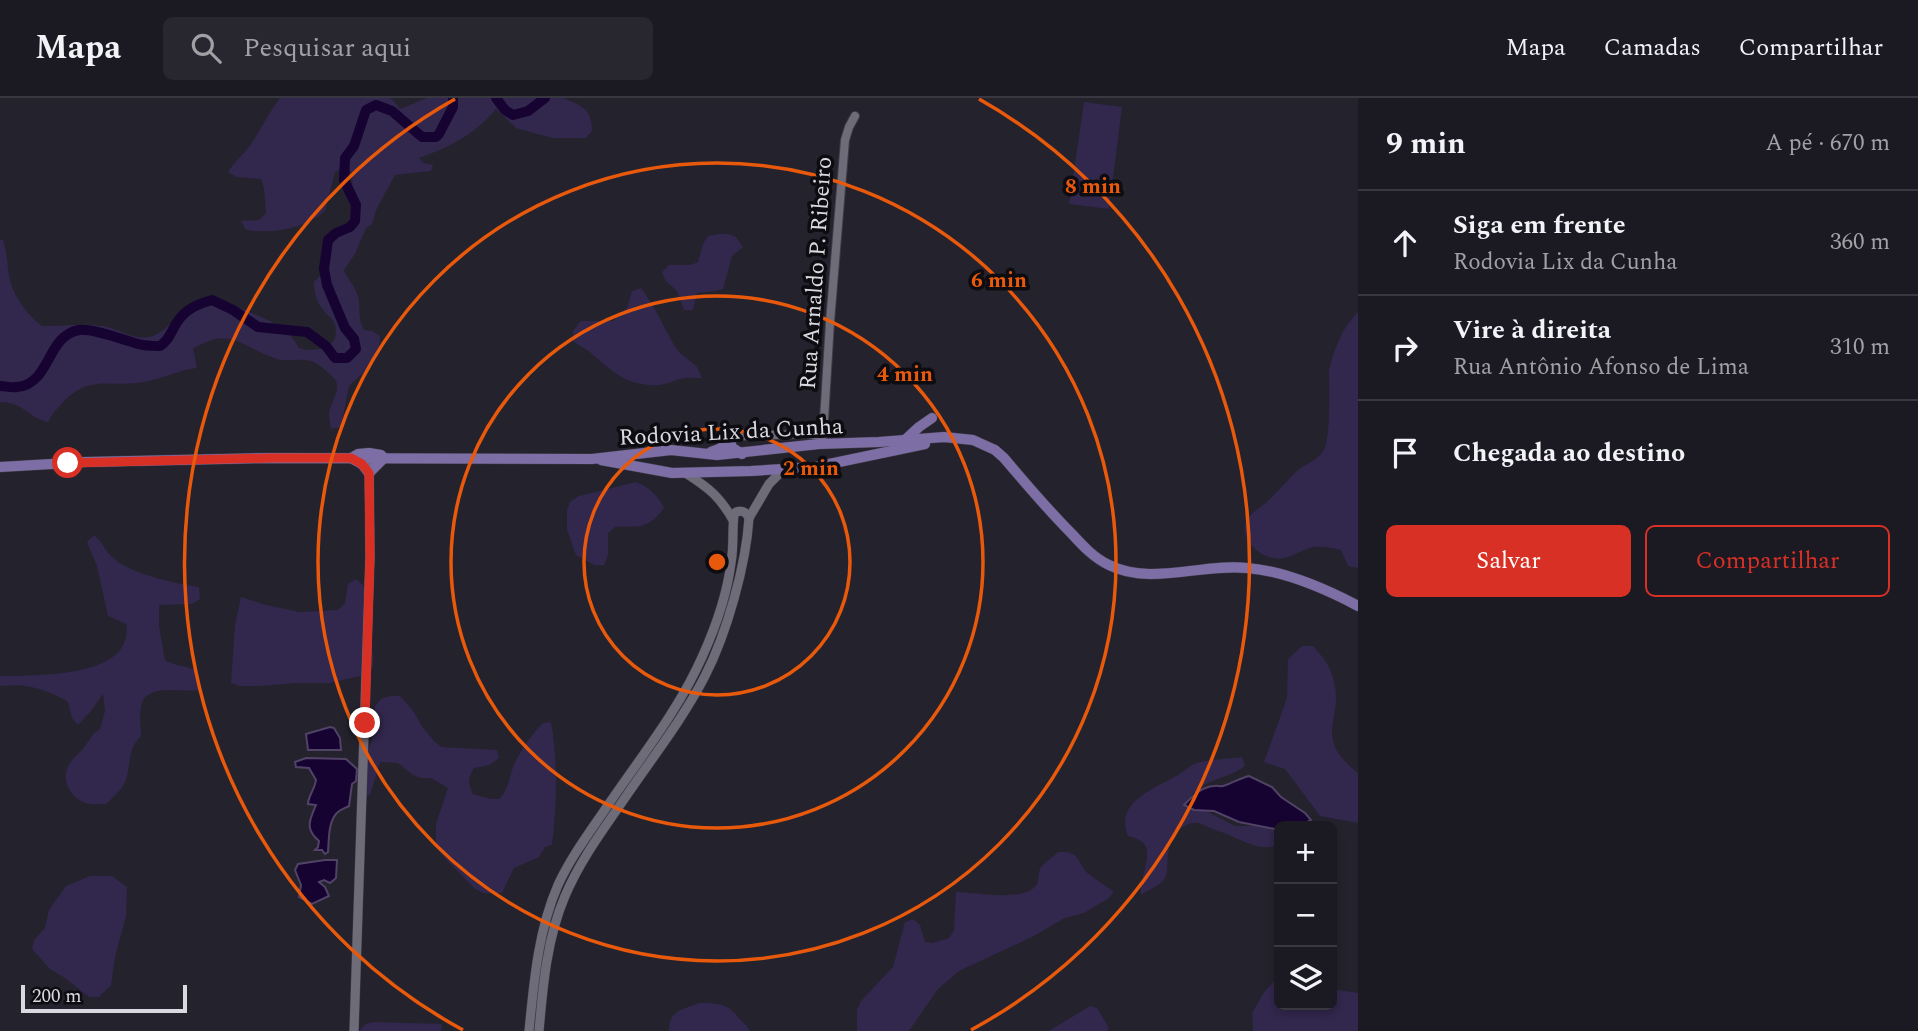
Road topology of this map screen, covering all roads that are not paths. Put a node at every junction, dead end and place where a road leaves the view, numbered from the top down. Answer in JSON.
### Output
{"nodes":[{"id":1,"x":855,"y":116,"type":"dead end"},
{"id":2,"x":932,"y":418,"type":"dead end"},
{"id":3,"x":956,"y":438,"type":"junction"},
{"id":4,"x":731,"y":440,"type":"junction"},
{"id":5,"x":905,"y":440,"type":"junction"},
{"id":6,"x":813,"y":446,"type":"junction"},
{"id":7,"x":685,"y":451,"type":"junction"},
{"id":8,"x":707,"y":454,"type":"junction"},
{"id":9,"x":741,"y":454,"type":"junction"},
{"id":10,"x":369,"y":456,"type":"junction"},
{"id":11,"x":351,"y":458,"type":"junction"},
{"id":12,"x":384,"y":458,"type":"junction"},
{"id":13,"x":592,"y":458,"type":"junction"},
{"id":14,"x":0,"y":467,"type":"edge"},
{"id":15,"x":815,"y":467,"type":"junction"},
{"id":16,"x":785,"y":468,"type":"junction"},
{"id":17,"x":369,"y":473,"type":"junction"},
{"id":18,"x":672,"y":473,"type":"junction"},
{"id":19,"x":687,"y":474,"type":"junction"},
{"id":20,"x":749,"y":518,"type":"junction"},
{"id":21,"x":733,"y":520,"type":"junction"},
{"id":22,"x":1358,"y":606,"type":"edge"},
{"id":23,"x":354,"y":1031,"type":"edge"},
{"id":24,"x":529,"y":1031,"type":"edge"},
{"id":25,"x":539,"y":1031,"type":"edge"}],
"edges":[{"from":1,"to":4,"type":"street","name":"Rua Arnaldo P. Ribeiro"},
{"from":2,"to":5,"type":"main road"},
{"from":3,"to":5,"type":"main road","name":"Rodovia Lix da Cunha"},
{"from":3,"to":15,"type":"main road","name":"Rodovia Lix da Cunha"},
{"from":3,"to":22,"type":"main road","name":"Rodovia Lix da Cunha"},
{"from":4,"to":8,"type":"main road"},
{"from":4,"to":9,"type":"main road"},
{"from":5,"to":6,"type":"main road","name":"Rodovia Lix da Cunha"},
{"from":6,"to":9,"type":"main road","name":"Rodovia Lix da Cunha"},
{"from":6,"to":15,"type":"main road"},
{"from":7,"to":8,"type":"main road","name":"Rodovia Lix da Cunha"},
{"from":7,"to":13,"type":"main road","name":"Rodovia Lix da Cunha"},
{"from":7,"to":18,"type":"main road"},
{"from":8,"to":9,"type":"main road","name":"Rodovia Lix da Cunha"},
{"from":10,"to":11,"type":"main road"},
{"from":10,"to":12,"type":"main road","name":"Rodovia Lix da Cunha"},
{"from":10,"to":17,"type":"main road"},
{"from":11,"to":14,"type":"main road"},
{"from":11,"to":17,"type":"main road"},
{"from":12,"to":13,"type":"main road","name":"Rodovia Lix da Cunha"},
{"from":12,"to":17,"type":"main road"},
{"from":13,"to":18,"type":"main road","name":"Rodovia Lix da Cunha"},
{"from":15,"to":16,"type":"main road","name":"Rodovia Lix da Cunha"},
{"from":16,"to":19,"type":"main road","name":"Rodovia Lix da Cunha"},
{"from":16,"to":20,"type":"main road"},
{"from":17,"to":23,"type":"main road"},
{"from":18,"to":19,"type":"main road","name":"Rodovia Lix da Cunha"},
{"from":19,"to":21,"type":"main road"},
{"from":20,"to":21,"type":"main road"},
{"from":20,"to":25,"type":"main road"},
{"from":21,"to":24,"type":"main road"}]}
